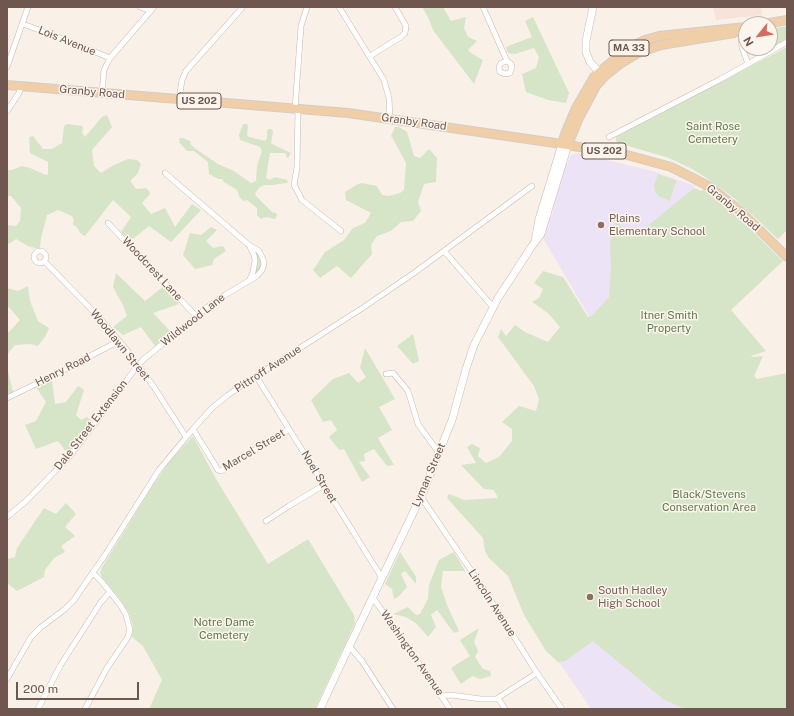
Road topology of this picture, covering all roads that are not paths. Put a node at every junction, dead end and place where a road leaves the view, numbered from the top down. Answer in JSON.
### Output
{"nodes":[{"id":1,"x":28,"y":7,"type":"edge"},
{"id":2,"x":140,"y":7,"type":"edge"},
{"id":3,"x":243,"y":7,"type":"edge"},
{"id":4,"x":307,"y":7,"type":"edge"},
{"id":5,"x":340,"y":7,"type":"edge"},
{"id":6,"x":395,"y":7,"type":"edge"},
{"id":7,"x":482,"y":7,"type":"edge"},
{"id":8,"x":593,"y":7,"type":"edge"},
{"id":9,"x":153,"y":9,"type":"edge"},
{"id":10,"x":23,"y":24,"type":"junction"},
{"id":11,"x":738,"y":30,"type":"edge"},
{"id":12,"x":787,"y":42,"type":"edge"},
{"id":13,"x":370,"y":56,"type":"junction"},
{"id":14,"x":745,"y":56,"type":"edge"},
{"id":15,"x":110,"y":58,"type":"junction"},
{"id":16,"x":507,"y":61,"type":"dead end"},
{"id":17,"x":748,"y":64,"type":"junction"},
{"id":18,"x":7,"y":67,"type":"edge"},
{"id":19,"x":602,"y":74,"type":"junction"},
{"id":20,"x":7,"y":85,"type":"edge"},
{"id":21,"x":21,"y":87,"type":"junction"},
{"id":22,"x":102,"y":93,"type":"junction"},
{"id":23,"x":180,"y":99,"type":"junction"},
{"id":24,"x":296,"y":109,"type":"junction"},
{"id":25,"x":7,"y":111,"type":"edge"},
{"id":26,"x":390,"y":119,"type":"junction"},
{"id":27,"x":609,"y":137,"type":"dead end"},
{"id":28,"x":565,"y":145,"type":"junction"},
{"id":29,"x":165,"y":173,"type":"dead end"},
{"id":30,"x":532,"y":186,"type":"dead end"},
{"id":31,"x":108,"y":223,"type":"dead end"},
{"id":32,"x":341,"y":232,"type":"dead end"},
{"id":33,"x":249,"y":244,"type":"junction"},
{"id":34,"x":444,"y":251,"type":"junction"},
{"id":35,"x":787,"y":257,"type":"edge"},
{"id":36,"x":44,"y":261,"type":"dead end"},
{"id":37,"x":250,"y":280,"type":"junction"},
{"id":38,"x":493,"y":307,"type":"junction"},
{"id":39,"x":196,"y":316,"type":"junction"},
{"id":40,"x":119,"y":341,"type":"junction"},
{"id":41,"x":138,"y":365,"type":"junction"},
{"id":42,"x":386,"y":374,"type":"dead end"},
{"id":43,"x":256,"y":376,"type":"junction"},
{"id":44,"x":7,"y":398,"type":"edge"},
{"id":45,"x":192,"y":429,"type":"junction"},
{"id":46,"x":289,"y":429,"type":"junction"},
{"id":47,"x":186,"y":437,"type":"junction"},
{"id":48,"x":439,"y":453,"type":"junction"},
{"id":49,"x":324,"y":485,"type":"junction"},
{"id":50,"x":421,"y":497,"type":"junction"},
{"id":51,"x":7,"y":517,"type":"edge"},
{"id":52,"x":266,"y":522,"type":"dead end"},
{"id":53,"x":93,"y":573,"type":"junction"},
{"id":54,"x":382,"y":578,"type":"junction"},
{"id":55,"x":110,"y":592,"type":"junction"},
{"id":56,"x":373,"y":598,"type":"junction"},
{"id":57,"x":349,"y":646,"type":"junction"},
{"id":58,"x":537,"y":673,"type":"junction"},
{"id":59,"x":7,"y":679,"type":"edge"},
{"id":60,"x":442,"y":696,"type":"junction"},
{"id":61,"x":498,"y":698,"type":"junction"},
{"id":62,"x":38,"y":709,"type":"edge"},
{"id":63,"x":85,"y":709,"type":"edge"},
{"id":64,"x":320,"y":709,"type":"edge"},
{"id":65,"x":393,"y":709,"type":"edge"},
{"id":66,"x":450,"y":709,"type":"edge"},
{"id":67,"x":505,"y":709,"type":"edge"},
{"id":68,"x":562,"y":709,"type":"edge"}],
"edges":[{"from":1,"to":10,"type":"street"},
{"from":2,"to":9,"type":"street"},
{"from":3,"to":23,"type":"street"},
{"from":4,"to":24,"type":"street"},
{"from":5,"to":13,"type":"street"},
{"from":6,"to":13,"type":"street"},
{"from":7,"to":16,"type":"street"},
{"from":8,"to":19,"type":"main road"},
{"from":9,"to":15,"type":"street"},
{"from":10,"to":15,"type":"street","name":"Lois Avenue"},
{"from":10,"to":18,"type":"street"},
{"from":11,"to":19,"type":"main road","number":"MA 33"},
{"from":12,"to":17,"type":"street"},
{"from":13,"to":26,"type":"street"},
{"from":14,"to":17,"type":"street"},
{"from":15,"to":22,"type":"street"},
{"from":17,"to":27,"type":"street"},
{"from":19,"to":28,"type":"main road","number":"MA 33"},
{"from":20,"to":21,"type":"main road","name":"Granby Road","number":"US 202"},
{"from":21,"to":22,"type":"main road","name":"Granby Road","number":"US 202"},
{"from":21,"to":25,"type":"street"},
{"from":22,"to":23,"type":"main road","name":"Granby Road","number":"US 202"},
{"from":23,"to":24,"type":"main road","name":"Granby Road","number":"US 202"},
{"from":24,"to":26,"type":"main road","name":"Granby Road","number":"US 202"},
{"from":24,"to":32,"type":"street"},
{"from":26,"to":28,"type":"main road","name":"Granby Road","number":"US 202"},
{"from":28,"to":35,"type":"main road","name":"Granby Road","number":"US 202"},
{"from":28,"to":38,"type":"main road","name":"Lyman Street","number":"MA 33"},
{"from":29,"to":33,"type":"street","name":"Wildwood Lane"},
{"from":30,"to":34,"type":"street","name":"Pittroff Avenue"},
{"from":31,"to":39,"type":"street","name":"Woodcrest Lane"},
{"from":33,"to":37,"type":"street"},
{"from":33,"to":37,"type":"street","name":"Wildwood Lane"},
{"from":34,"to":38,"type":"street"},
{"from":34,"to":43,"type":"street","name":"Pittroff Avenue"},
{"from":36,"to":40,"type":"street","name":"Woodlawn Street"},
{"from":37,"to":39,"type":"street","name":"Wildwood Lane"},
{"from":38,"to":48,"type":"main road","name":"Lyman Street","number":"MA 33"},
{"from":39,"to":41,"type":"street","name":"Wildwood Lane"},
{"from":40,"to":41,"type":"street","name":"Woodlawn Street"},
{"from":40,"to":44,"type":"street","name":"Henry Road"},
{"from":41,"to":47,"type":"street","name":"Woodlawn Street"},
{"from":41,"to":51,"type":"street","name":"Dale Street Extension"},
{"from":42,"to":48,"type":"street"},
{"from":43,"to":45,"type":"street","name":"Pittroff Avenue"},
{"from":43,"to":46,"type":"street","name":"Noel Street"},
{"from":45,"to":46,"type":"street","name":"Marcel Street"},
{"from":45,"to":47,"type":"street","name":"Pittroff Avenue"},
{"from":46,"to":49,"type":"street","name":"Noel Street"},
{"from":47,"to":53,"type":"street","name":"Pittroff Avenue"},
{"from":48,"to":50,"type":"main road","name":"Lyman Street","number":"MA 33"},
{"from":49,"to":52,"type":"street"},
{"from":49,"to":54,"type":"street","name":"Noel Street"},
{"from":50,"to":54,"type":"main road","name":"Lyman Street","number":"MA 33"},
{"from":50,"to":58,"type":"street","name":"Lincoln Avenue"},
{"from":53,"to":55,"type":"street"},
{"from":53,"to":59,"type":"street","name":"Pittroff Avenue"},
{"from":54,"to":56,"type":"main road","name":"Lyman Street","number":"MA 33"},
{"from":55,"to":62,"type":"street"},
{"from":55,"to":63,"type":"street"},
{"from":56,"to":57,"type":"main road","name":"Lyman Street","number":"MA 33"},
{"from":56,"to":60,"type":"street","name":"Washington Avenue"},
{"from":57,"to":64,"type":"main road","name":"Lyman Street","number":"MA 33"},
{"from":57,"to":65,"type":"street"},
{"from":58,"to":61,"type":"street"},
{"from":58,"to":68,"type":"street","name":"Lincoln Avenue"},
{"from":60,"to":61,"type":"street"},
{"from":60,"to":66,"type":"street","name":"Washington Avenue"},
{"from":61,"to":67,"type":"street"}]}
